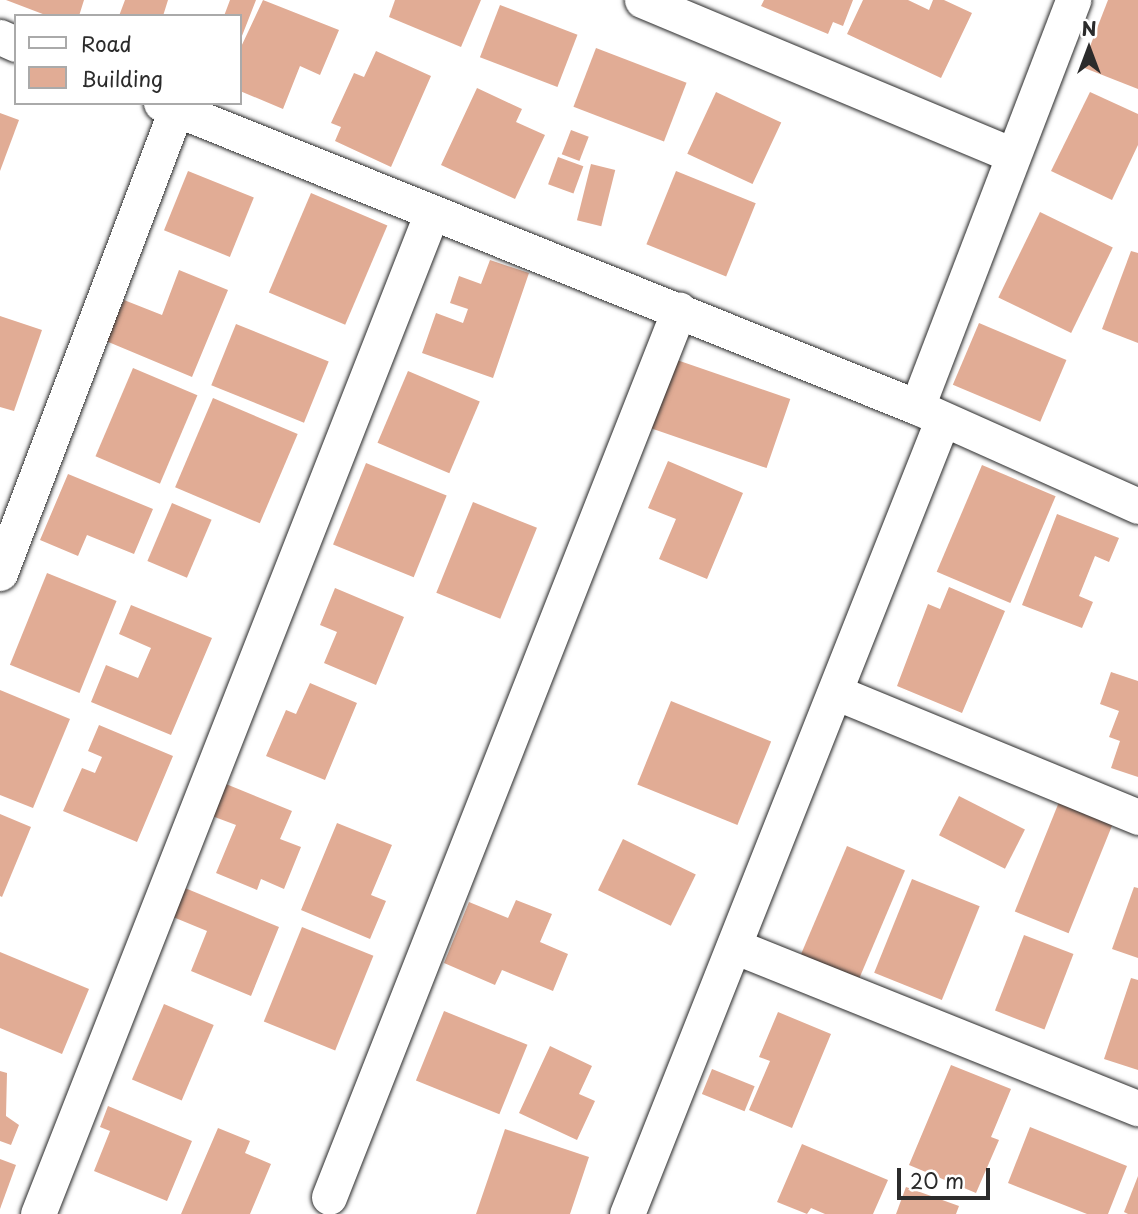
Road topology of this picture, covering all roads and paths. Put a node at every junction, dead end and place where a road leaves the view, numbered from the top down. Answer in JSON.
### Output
{"nodes":[{"id":1,"x":642,"y":0,"type":"edge"},
{"id":2,"x":1073,"y":0,"type":"edge"},
{"id":3,"x":169,"y":106,"type":"edge"},
{"id":4,"x":1013,"y":155,"type":"junction"},
{"id":5,"x":431,"y":215,"type":"junction"},
{"id":6,"x":679,"y":310,"type":"junction"},
{"id":7,"x":930,"y":414,"type":"junction"},
{"id":8,"x":1138,"y":506,"type":"edge"},
{"id":9,"x":0,"y":573,"type":"edge"},
{"id":10,"x":835,"y":692,"type":"junction"},
{"id":11,"x":1138,"y":817,"type":"edge"},
{"id":12,"x":734,"y":946,"type":"junction"},
{"id":13,"x":1138,"y":1108,"type":"edge"},
{"id":14,"x":329,"y":1197,"type":"dead end"},
{"id":15,"x":38,"y":1214,"type":"edge"},
{"id":16,"x":627,"y":1214,"type":"edge"}],
"edges":[{"from":1,"to":4,"type":"street"},
{"from":2,"to":4,"type":"street"},
{"from":3,"to":5,"type":"street"},
{"from":3,"to":9,"type":"street"},
{"from":4,"to":7,"type":"street"},
{"from":5,"to":6,"type":"street"},
{"from":5,"to":15,"type":"street"},
{"from":6,"to":7,"type":"street"},
{"from":6,"to":14,"type":"street"},
{"from":7,"to":8,"type":"street"},
{"from":7,"to":10,"type":"street"},
{"from":10,"to":11,"type":"street"},
{"from":10,"to":12,"type":"street"},
{"from":12,"to":13,"type":"street"},
{"from":12,"to":16,"type":"street"}]}
